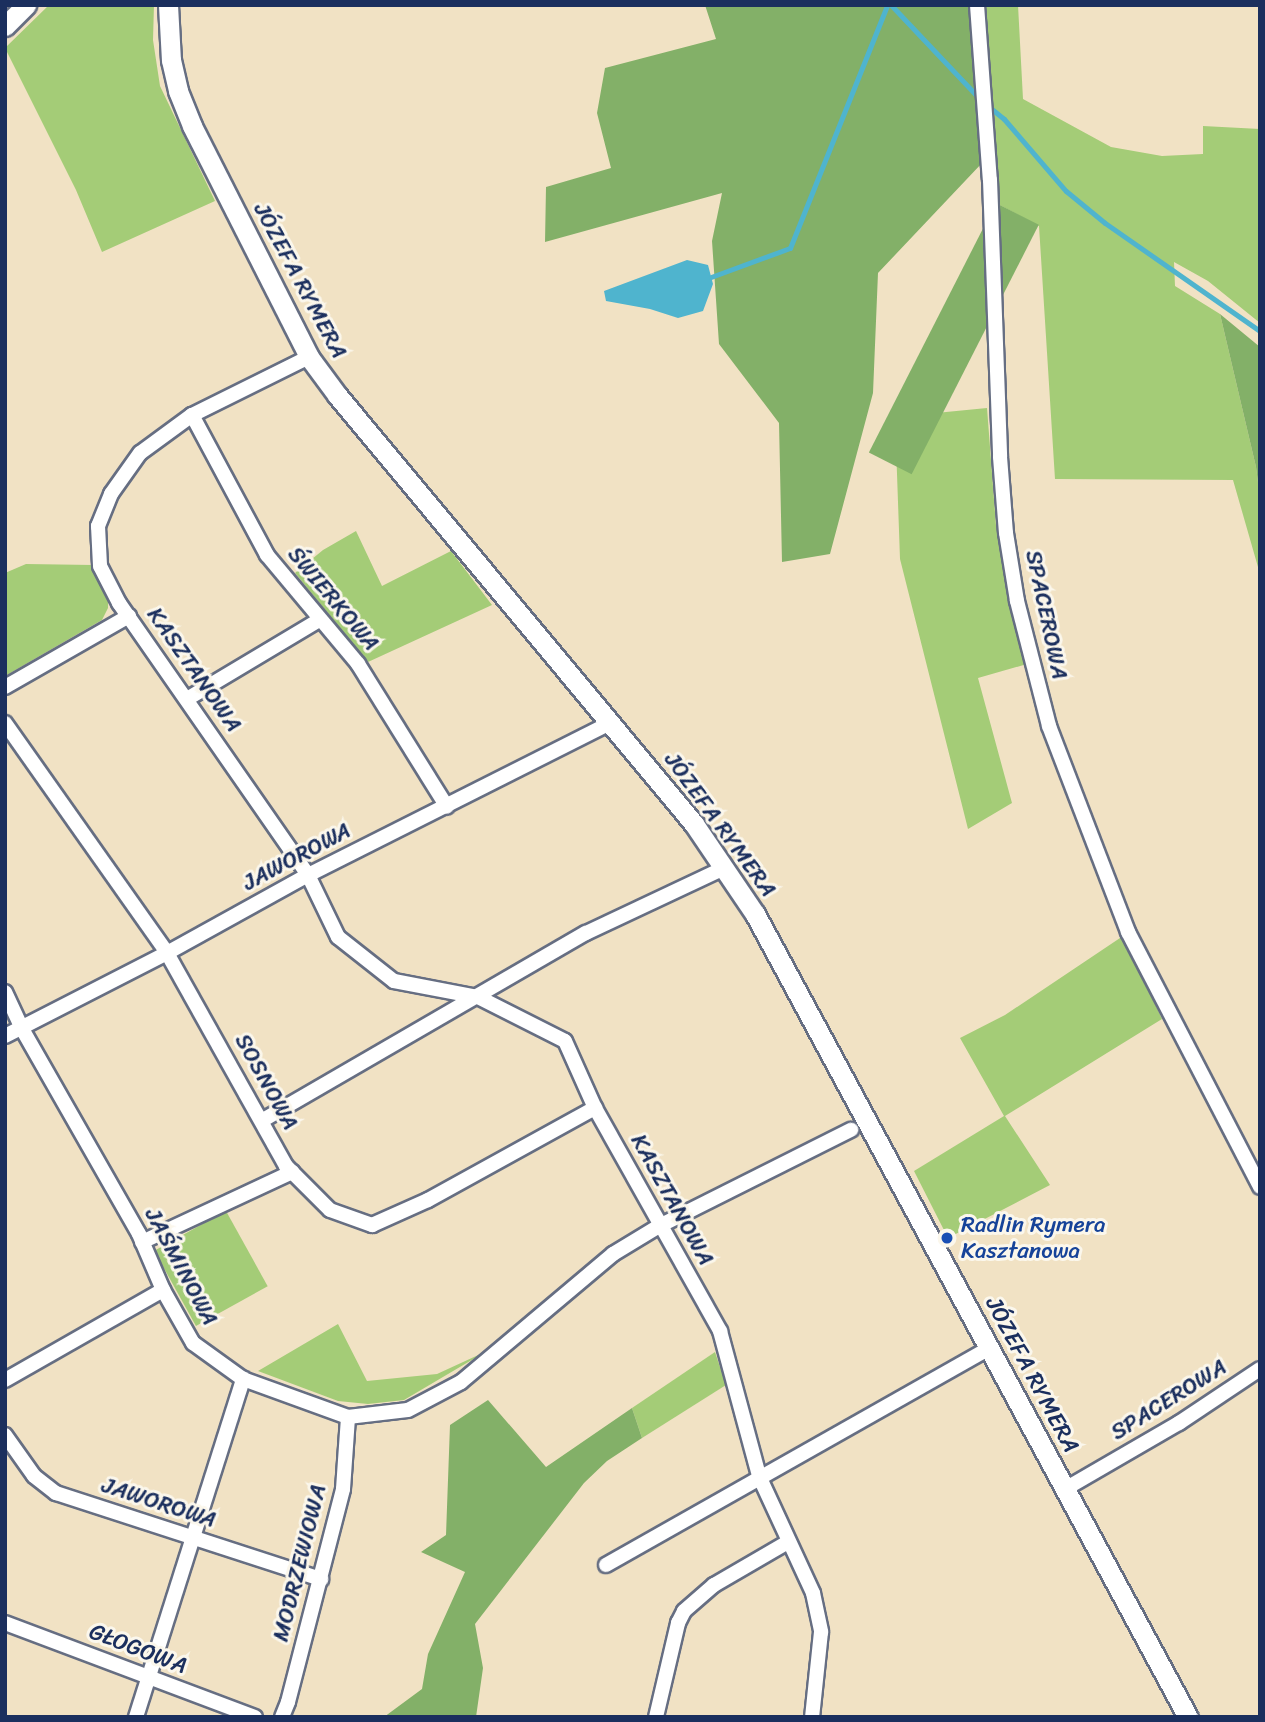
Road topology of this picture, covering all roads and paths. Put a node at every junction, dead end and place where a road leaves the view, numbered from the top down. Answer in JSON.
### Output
{"nodes":[{"id":1,"x":26,"y":5,"type":"edge"},
{"id":2,"x":169,"y":5,"type":"edge"},
{"id":3,"x":977,"y":5,"type":"edge"},
{"id":4,"x":5,"y":26,"type":"edge"},
{"id":5,"x":309,"y":357,"type":"junction"},
{"id":6,"x":192,"y":415,"type":"junction"},
{"id":7,"x":129,"y":616,"type":"junction"},
{"id":8,"x":319,"y":620,"type":"junction"},
{"id":9,"x":5,"y":687,"type":"edge"},
{"id":10,"x":187,"y":699,"type":"junction"},
{"id":11,"x":612,"y":722,"type":"junction"},
{"id":12,"x":5,"y":723,"type":"edge"},
{"id":13,"x":447,"y":807,"type":"junction"},
{"id":14,"x":724,"y":867,"type":"junction"},
{"id":15,"x":308,"y":876,"type":"junction"},
{"id":16,"x":167,"y":953,"type":"junction"},
{"id":17,"x":5,"y":992,"type":"edge"},
{"id":18,"x":478,"y":997,"type":"junction"},
{"id":19,"x":21,"y":1027,"type":"junction"},
{"id":20,"x":5,"y":1035,"type":"edge"},
{"id":21,"x":595,"y":1108,"type":"junction"},
{"id":22,"x":263,"y":1120,"type":"junction"},
{"id":23,"x":851,"y":1130,"type":"dead end"},
{"id":24,"x":292,"y":1172,"type":"junction"},
{"id":25,"x":1260,"y":1187,"type":"edge"},
{"id":26,"x":659,"y":1226,"type":"junction"},
{"id":27,"x":142,"y":1242,"type":"junction"},
{"id":28,"x":163,"y":1290,"type":"junction"},
{"id":29,"x":988,"y":1349,"type":"junction"},
{"id":30,"x":1260,"y":1369,"type":"edge"},
{"id":31,"x":243,"y":1379,"type":"junction"},
{"id":32,"x":5,"y":1380,"type":"edge"},
{"id":33,"x":348,"y":1417,"type":"junction"},
{"id":34,"x":5,"y":1435,"type":"edge"},
{"id":35,"x":760,"y":1476,"type":"junction"},
{"id":36,"x":1065,"y":1489,"type":"junction"},
{"id":37,"x":194,"y":1539,"type":"junction"},
{"id":38,"x":788,"y":1542,"type":"junction"},
{"id":39,"x":606,"y":1565,"type":"dead end"},
{"id":40,"x":321,"y":1579,"type":"junction"},
{"id":41,"x":5,"y":1623,"type":"edge"},
{"id":42,"x":148,"y":1678,"type":"junction"},
{"id":43,"x":136,"y":1717,"type":"edge"},
{"id":44,"x":255,"y":1717,"type":"edge"},
{"id":45,"x":282,"y":1717,"type":"edge"},
{"id":46,"x":656,"y":1717,"type":"edge"},
{"id":47,"x":812,"y":1717,"type":"edge"},
{"id":48,"x":1188,"y":1717,"type":"edge"}],
"edges":[{"from":1,"to":4,"type":"street"},
{"from":2,"to":5,"type":"street","name":"JÓZEFA RYMERA"},
{"from":3,"to":25,"type":"street","name":"SPACEROWA"},
{"from":5,"to":6,"type":"street","name":"KASZTANOWA"},
{"from":5,"to":11,"type":"street","name":"JÓZEFA RYMERA"},
{"from":6,"to":7,"type":"street","name":"KASZTANOWA"},
{"from":6,"to":8,"type":"street","name":"ŚWIERKOWA"},
{"from":7,"to":9,"type":"street"},
{"from":7,"to":10,"type":"street","name":"KASZTANOWA"},
{"from":8,"to":10,"type":"street"},
{"from":8,"to":13,"type":"street","name":"ŚWIERKOWA"},
{"from":10,"to":15,"type":"street","name":"KASZTANOWA"},
{"from":11,"to":13,"type":"street","name":"JAWOROWA"},
{"from":11,"to":14,"type":"street","name":"JÓZEFA RYMERA"},
{"from":12,"to":16,"type":"street","name":"SOSNOWA"},
{"from":13,"to":15,"type":"street","name":"JAWOROWA"},
{"from":14,"to":18,"type":"street"},
{"from":14,"to":29,"type":"street","name":"JÓZEFA RYMERA"},
{"from":15,"to":16,"type":"street","name":"JAWOROWA"},
{"from":15,"to":18,"type":"street","name":"KASZTANOWA"},
{"from":16,"to":19,"type":"street","name":"JAWOROWA"},
{"from":16,"to":22,"type":"street","name":"SOSNOWA"},
{"from":17,"to":19,"type":"street","name":"JAŚMINOWA"},
{"from":18,"to":21,"type":"street","name":"KASZTANOWA"},
{"from":18,"to":22,"type":"street"},
{"from":19,"to":20,"type":"street","name":"JAWOROWA"},
{"from":19,"to":27,"type":"street","name":"JAŚMINOWA"},
{"from":21,"to":24,"type":"street","name":"SOSNOWA"},
{"from":21,"to":26,"type":"street","name":"KASZTANOWA"},
{"from":22,"to":24,"type":"street","name":"SOSNOWA"},
{"from":23,"to":26,"type":"street","name":"JAŚMINOWA"},
{"from":24,"to":27,"type":"street"},
{"from":26,"to":33,"type":"street","name":"JAŚMINOWA"},
{"from":26,"to":35,"type":"street","name":"KASZTANOWA"},
{"from":27,"to":28,"type":"street","name":"JAŚMINOWA"},
{"from":28,"to":31,"type":"street","name":"JAŚMINOWA"},
{"from":28,"to":32,"type":"street"},
{"from":29,"to":35,"type":"street"},
{"from":29,"to":36,"type":"street","name":"JÓZEFA RYMERA"},
{"from":30,"to":36,"type":"street","name":"SPACEROWA"},
{"from":31,"to":33,"type":"street","name":"JAŚMINOWA"},
{"from":31,"to":37,"type":"street"},
{"from":33,"to":40,"type":"street","name":"MODRZEWIOWA"},
{"from":34,"to":37,"type":"street","name":"JAWOROWA"},
{"from":35,"to":38,"type":"street","name":"KASZTANOWA"},
{"from":35,"to":39,"type":"street"},
{"from":36,"to":48,"type":"street","name":"JÓZEFA RYMERA"},
{"from":37,"to":40,"type":"street","name":"JAWOROWA"},
{"from":37,"to":42,"type":"street"},
{"from":38,"to":46,"type":"street"},
{"from":38,"to":47,"type":"street","name":"KASZTANOWA"},
{"from":40,"to":45,"type":"street","name":"MODRZEWIOWA"},
{"from":41,"to":42,"type":"street","name":"GŁOGOWA"},
{"from":42,"to":43,"type":"street"},
{"from":42,"to":44,"type":"street","name":"GŁOGOWA"}]}
